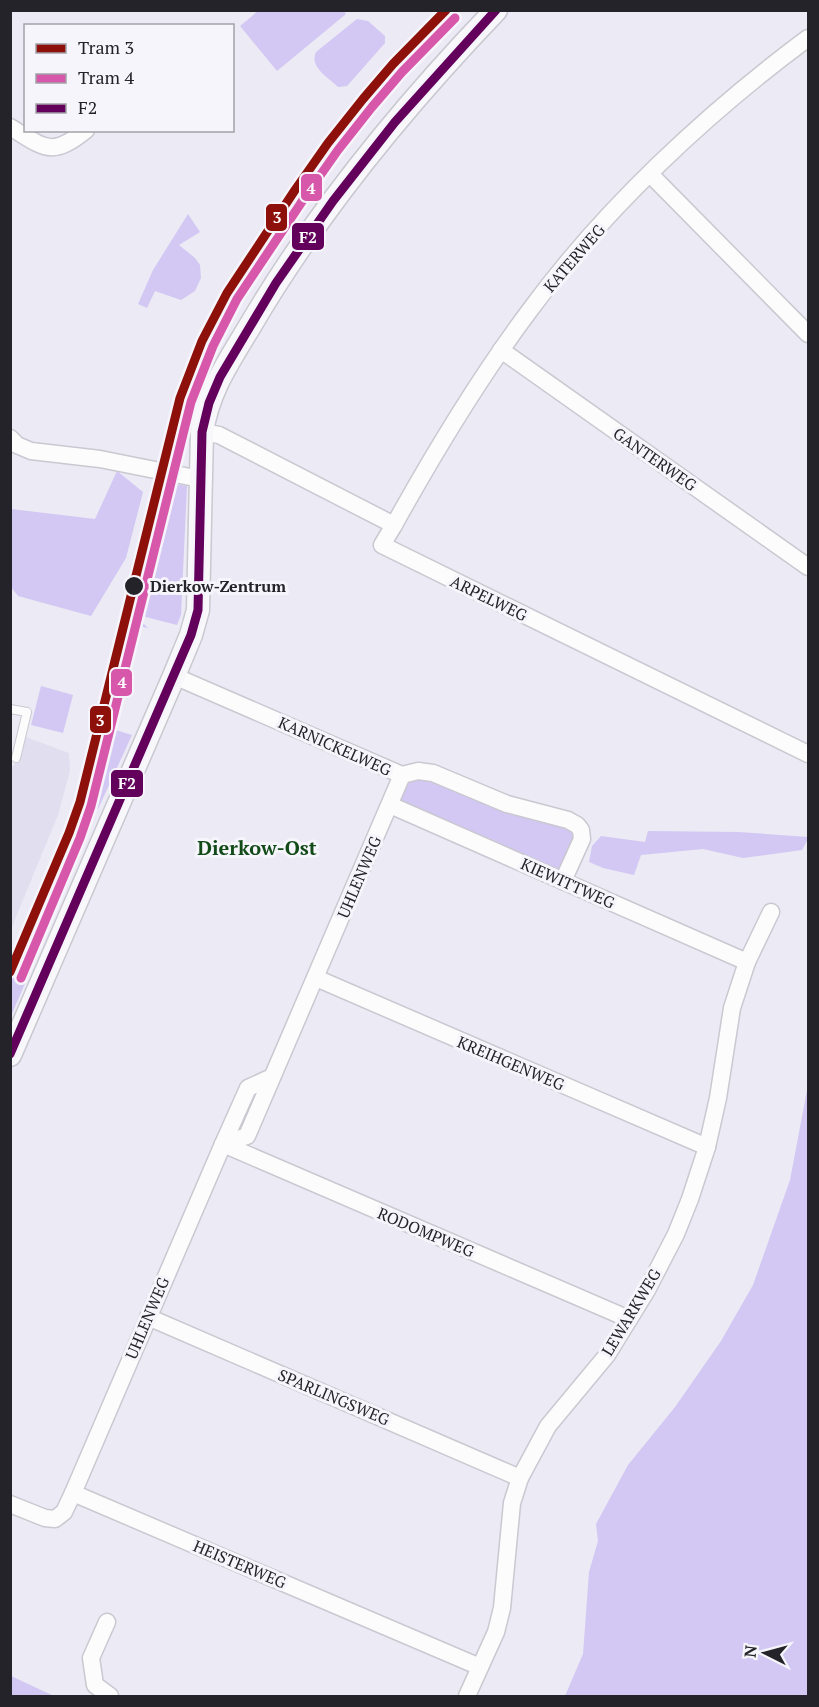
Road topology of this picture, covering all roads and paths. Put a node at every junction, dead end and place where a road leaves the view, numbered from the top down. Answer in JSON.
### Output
{"nodes":[{"id":1,"x":496,"y":10,"type":"edge"},
{"id":2,"x":808,"y":39,"type":"edge"},
{"id":3,"x":10,"y":127,"type":"edge"},
{"id":4,"x":83,"y":132,"type":"edge"},
{"id":5,"x":650,"y":174,"type":"junction"},
{"id":6,"x":808,"y":334,"type":"edge"},
{"id":7,"x":501,"y":351,"type":"junction"},
{"id":8,"x":202,"y":432,"type":"junction"},
{"id":9,"x":10,"y":438,"type":"edge"},
{"id":10,"x":200,"y":479,"type":"junction"},
{"id":11,"x":394,"y":525,"type":"junction"},
{"id":12,"x":808,"y":567,"type":"edge"},
{"id":13,"x":174,"y":676,"type":"junction"},
{"id":14,"x":10,"y":709,"type":"edge"},
{"id":15,"x":808,"y":754,"type":"edge"},
{"id":16,"x":16,"y":758,"type":"dead end"},
{"id":17,"x":402,"y":775,"type":"junction"},
{"id":18,"x":390,"y":805,"type":"junction"},
{"id":19,"x":563,"y":881,"type":"junction"},
{"id":20,"x":771,"y":912,"type":"dead end"},
{"id":21,"x":747,"y":962,"type":"junction"},
{"id":22,"x":316,"y":978,"type":"junction"},
{"id":23,"x":10,"y":1055,"type":"edge"},
{"id":24,"x":223,"y":1144,"type":"junction"},
{"id":25,"x":706,"y":1147,"type":"junction"},
{"id":26,"x":148,"y":1317,"type":"junction"},
{"id":27,"x":629,"y":1319,"type":"junction"},
{"id":28,"x":520,"y":1478,"type":"junction"},
{"id":29,"x":73,"y":1493,"type":"junction"},
{"id":30,"x":10,"y":1504,"type":"edge"},
{"id":31,"x":107,"y":1622,"type":"dead end"},
{"id":32,"x":480,"y":1667,"type":"junction"},
{"id":33,"x":110,"y":1696,"type":"edge"},
{"id":34,"x":467,"y":1696,"type":"edge"}],
"edges":[{"from":1,"to":8,"type":"street"},
{"from":2,"to":5,"type":"street","name":"KATERWEG"},
{"from":3,"to":4,"type":"street"},
{"from":5,"to":6,"type":"street"},
{"from":5,"to":7,"type":"street","name":"KATERWEG"},
{"from":7,"to":11,"type":"street","name":"KATERWEG"},
{"from":7,"to":12,"type":"street","name":"GANTERWEG"},
{"from":8,"to":10,"type":"street"},
{"from":8,"to":11,"type":"street"},
{"from":9,"to":10,"type":"street"},
{"from":10,"to":13,"type":"street"},
{"from":11,"to":15,"type":"street","name":"ARPELWEG"},
{"from":13,"to":17,"type":"street","name":"KARNICKELWEG"},
{"from":13,"to":23,"type":"street"},
{"from":14,"to":16,"type":"lane"},
{"from":17,"to":18,"type":"street","name":"UHLENWEG"},
{"from":17,"to":19,"type":"street","name":"KARNICKELWEG"},
{"from":18,"to":19,"type":"street","name":"KIEWITTWEG"},
{"from":18,"to":22,"type":"street","name":"UHLENWEG"},
{"from":19,"to":21,"type":"street","name":"KIEWITTWEG"},
{"from":20,"to":21,"type":"street","name":"LEWARKWEG"},
{"from":21,"to":25,"type":"street","name":"LEWARKWEG"},
{"from":22,"to":24,"type":"street","name":"UHLENWEG"},
{"from":22,"to":25,"type":"street","name":"KREIHGENWEG"},
{"from":24,"to":26,"type":"street","name":"UHLENWEG"},
{"from":24,"to":27,"type":"street","name":"RODOMPWEG"},
{"from":25,"to":27,"type":"street","name":"LEWARKWEG"},
{"from":26,"to":28,"type":"street","name":"SPARLINGSWEG"},
{"from":26,"to":29,"type":"street","name":"UHLENWEG"},
{"from":27,"to":28,"type":"street","name":"LEWARKWEG"},
{"from":28,"to":32,"type":"street","name":"LEWARKWEG"},
{"from":29,"to":30,"type":"street"},
{"from":29,"to":32,"type":"street","name":"HEISTERWEG"},
{"from":31,"to":33,"type":"street"},
{"from":32,"to":34,"type":"street","name":"LEWARKWEG"}]}
